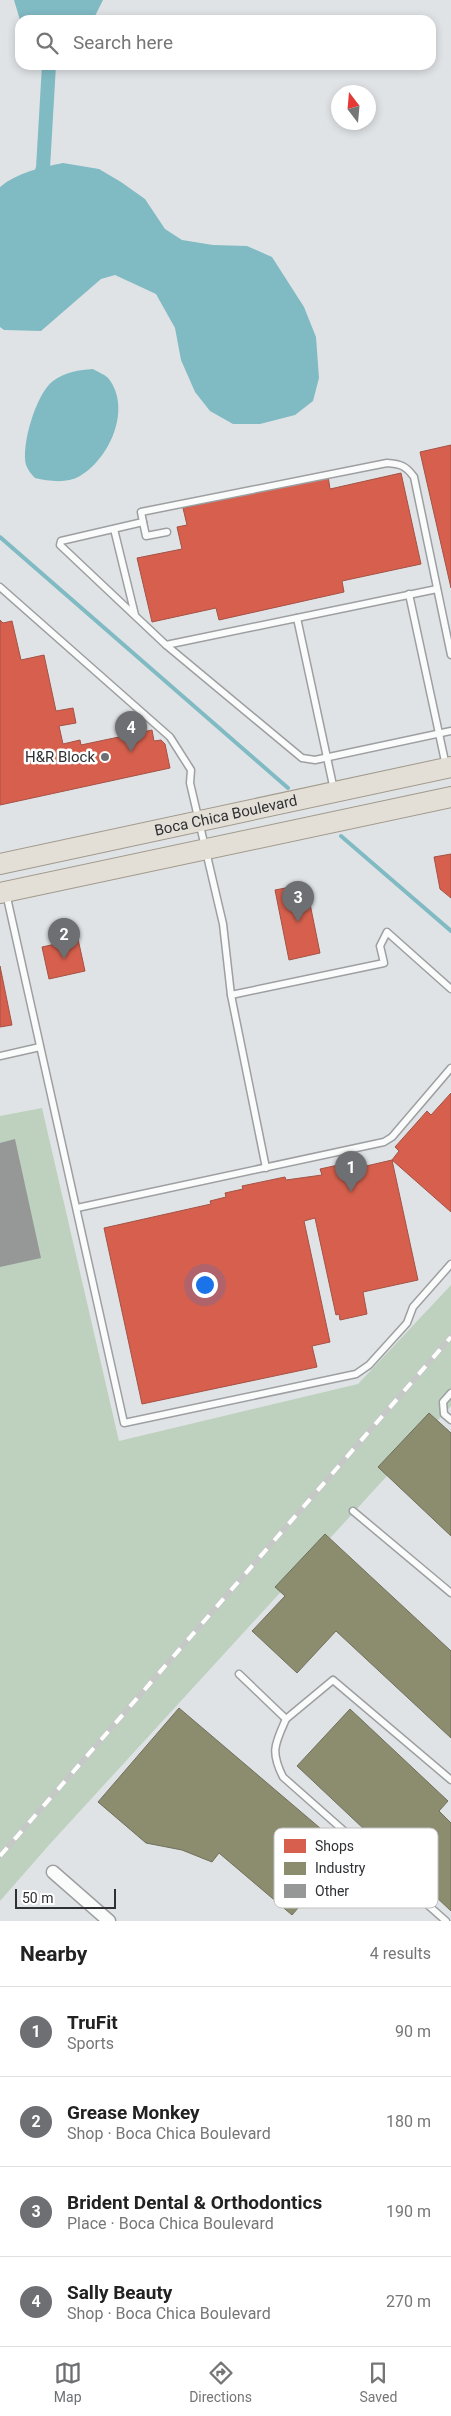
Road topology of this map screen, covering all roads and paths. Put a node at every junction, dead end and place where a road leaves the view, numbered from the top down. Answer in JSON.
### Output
{"nodes":[{"id":1,"x":143,"y":522,"type":"junction"},
{"id":2,"x":114,"y":528,"type":"junction"},
{"id":3,"x":168,"y":532,"type":"dead end"},
{"id":4,"x":0,"y":587,"type":"edge"},
{"id":5,"x":437,"y":589,"type":"junction"},
{"id":6,"x":409,"y":594,"type":"junction"},
{"id":7,"x":135,"y":615,"type":"junction"},
{"id":8,"x":297,"y":618,"type":"junction"},
{"id":9,"x":450,"y":644,"type":"edge"},
{"id":10,"x":166,"y":645,"type":"junction"},
{"id":11,"x":451,"y":654,"type":"edge"},
{"id":12,"x":451,"y":731,"type":"edge"},
{"id":13,"x":439,"y":734,"type":"junction"},
{"id":14,"x":327,"y":758,"type":"junction"},
{"id":15,"x":449,"y":767,"type":"edge"},
{"id":16,"x":334,"y":792,"type":"junction"},
{"id":17,"x":451,"y":797,"type":"edge"},
{"id":18,"x":199,"y":821,"type":"junction"},
{"id":19,"x":206,"y":849,"type":"junction"},
{"id":20,"x":0,"y":864,"type":"edge"},
{"id":21,"x":3,"y":893,"type":"edge"},
{"id":22,"x":451,"y":989,"type":"edge"},
{"id":23,"x":231,"y":996,"type":"junction"},
{"id":24,"x":40,"y":1047,"type":"junction"},
{"id":25,"x":0,"y":1056,"type":"edge"},
{"id":26,"x":451,"y":1068,"type":"edge"},
{"id":27,"x":266,"y":1168,"type":"junction"},
{"id":28,"x":77,"y":1208,"type":"junction"},
{"id":29,"x":451,"y":1264,"type":"edge"},
{"id":30,"x":451,"y":1393,"type":"edge"},
{"id":31,"x":451,"y":1420,"type":"edge"},
{"id":32,"x":353,"y":1511,"type":"dead end"},
{"id":33,"x":451,"y":1593,"type":"edge"},
{"id":34,"x":239,"y":1674,"type":"dead end"},
{"id":35,"x":286,"y":1719,"type":"junction"},
{"id":36,"x":451,"y":1780,"type":"edge"},
{"id":37,"x":341,"y":1828,"type":"edge"},
{"id":38,"x":53,"y":1872,"type":"dead end"},
{"id":39,"x":431,"y":1908,"type":"edge"},
{"id":40,"x":109,"y":1921,"type":"edge"},
{"id":41,"x":446,"y":1921,"type":"edge"}],
"edges":[{"from":1,"to":2,"type":"lane"},
{"from":1,"to":3,"type":"lane"},
{"from":1,"to":5,"type":"lane"},
{"from":2,"to":7,"type":"lane"},
{"from":2,"to":7,"type":"lane"},
{"from":4,"to":18,"type":"lane"},
{"from":5,"to":6,"type":"lane"},
{"from":5,"to":9,"type":"lane"},
{"from":6,"to":8,"type":"lane"},
{"from":6,"to":13,"type":"lane"},
{"from":7,"to":10,"type":"lane"},
{"from":8,"to":10,"type":"lane"},
{"from":8,"to":14,"type":"lane"},
{"from":9,"to":11,"type":"lane"},
{"from":10,"to":14,"type":"lane"},
{"from":12,"to":13,"type":"lane"},
{"from":13,"to":14,"type":"lane"},
{"from":13,"to":15,"type":"lane"},
{"from":14,"to":16,"type":"lane"},
{"from":15,"to":16,"type":"main road","name":"Boca Chica Boulevard"},
{"from":16,"to":18,"type":"main road","name":"Boca Chica Boulevard"},
{"from":17,"to":19,"type":"main road","name":"Boca Chica Boulevard"},
{"from":18,"to":19,"type":"lane"},
{"from":18,"to":20,"type":"main road","name":"Boca Chica Boulevard"},
{"from":19,"to":21,"type":"main road","name":"Boca Chica Boulevard"},
{"from":19,"to":23,"type":"lane"},
{"from":21,"to":24,"type":"lane"},
{"from":22,"to":23,"type":"lane"},
{"from":23,"to":27,"type":"lane"},
{"from":24,"to":25,"type":"lane"},
{"from":24,"to":28,"type":"lane"},
{"from":26,"to":27,"type":"lane"},
{"from":27,"to":28,"type":"lane"},
{"from":28,"to":29,"type":"lane"},
{"from":30,"to":31,"type":"lane"},
{"from":32,"to":33,"type":"lane"},
{"from":34,"to":35,"type":"lane"},
{"from":35,"to":36,"type":"lane"},
{"from":35,"to":37,"type":"lane"},
{"from":38,"to":40,"type":"street"},
{"from":39,"to":41,"type":"lane"}]}
